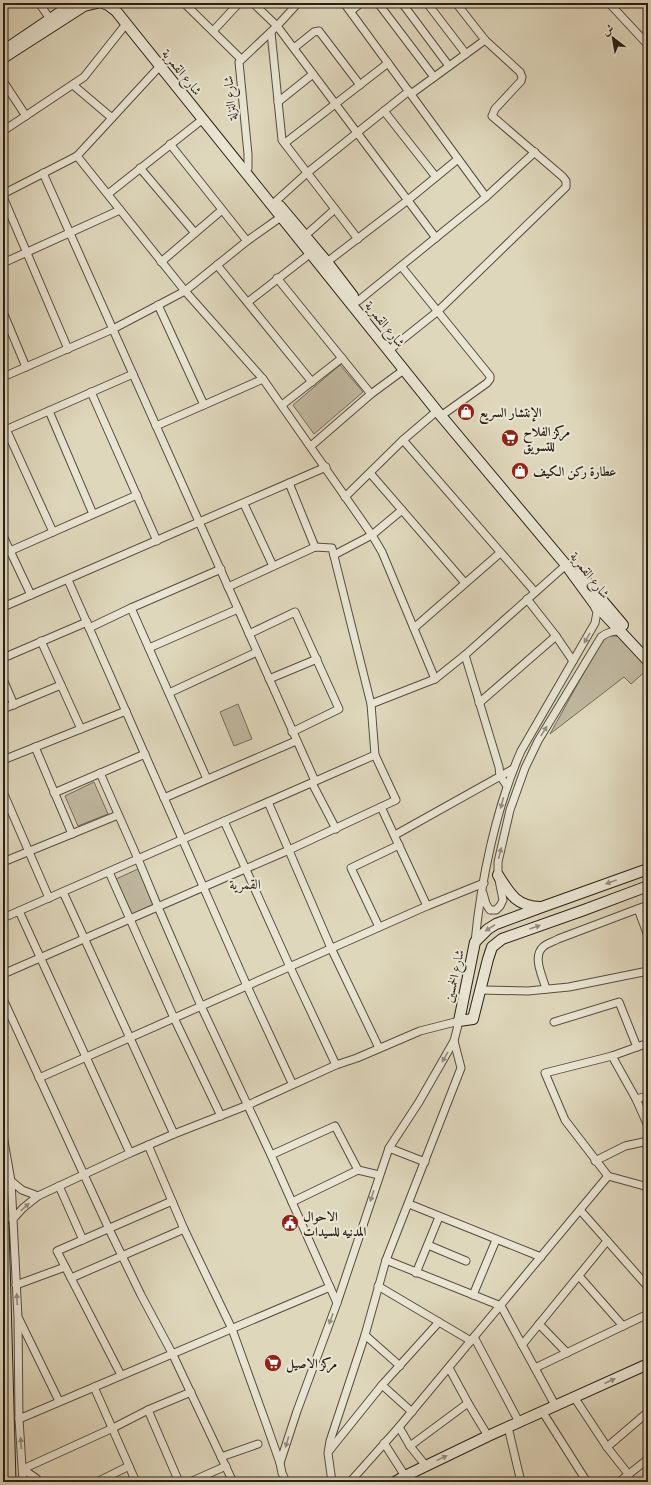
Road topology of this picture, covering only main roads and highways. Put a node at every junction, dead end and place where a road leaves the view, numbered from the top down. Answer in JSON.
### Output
{"nodes":[{"id":1,"x":3,"y":1225,"type":"edge"},
{"id":2,"x":3,"y":1322,"type":"edge"},
{"id":3,"x":6,"y":1338,"type":"junction"},
{"id":4,"x":10,"y":1482,"type":"edge"}],
"edges":[{"from":1,"to":3,"type":"main road"},
{"from":2,"to":3,"type":"main road"},
{"from":3,"to":4,"type":"main road"}]}
